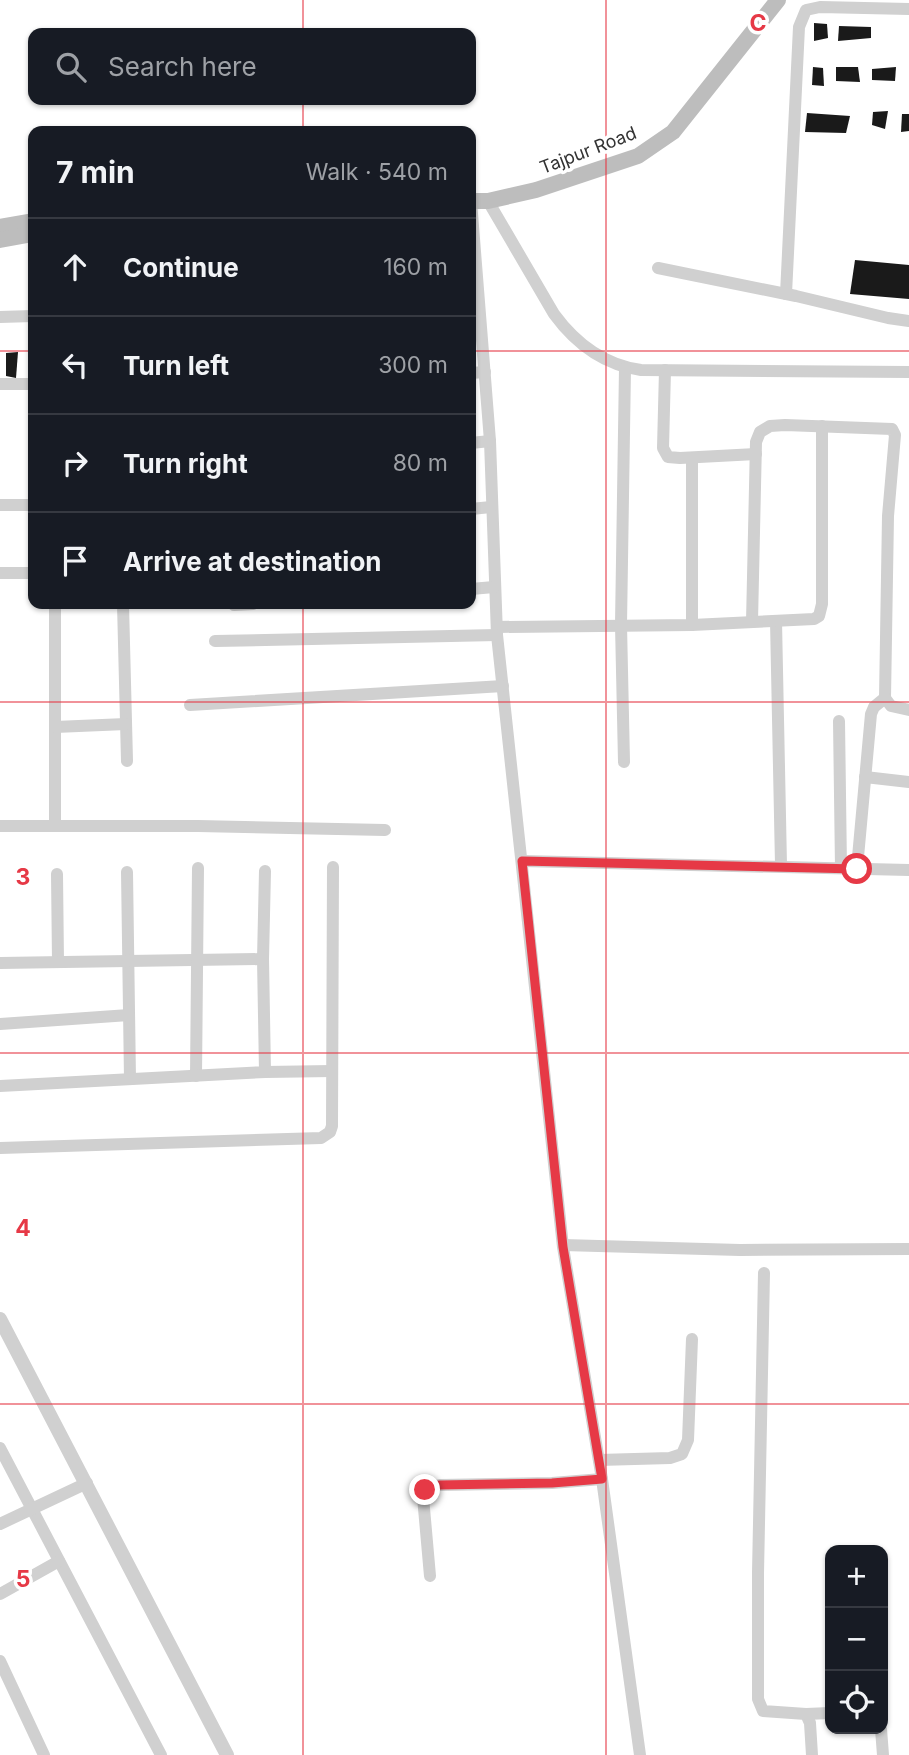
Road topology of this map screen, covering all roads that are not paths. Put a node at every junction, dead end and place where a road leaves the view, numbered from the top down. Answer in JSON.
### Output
{"nodes":[{"id":1,"x":778,"y":0,"type":"edge"},
{"id":2,"x":909,"y":9,"type":"edge"},
{"id":3,"x":476,"y":201,"type":"edge"},
{"id":4,"x":488,"y":201,"type":"junction"},
{"id":5,"x":28,"y":222,"type":"edge"},
{"id":6,"x":0,"y":227,"type":"edge"},
{"id":7,"x":28,"y":235,"type":"edge"},
{"id":8,"x":0,"y":240,"type":"edge"},
{"id":9,"x":658,"y":268,"type":"dead end"},
{"id":10,"x":786,"y":294,"type":"junction"},
{"id":11,"x":476,"y":309,"type":"edge"},
{"id":12,"x":28,"y":316,"type":"edge"},
{"id":13,"x":0,"y":317,"type":"edge"},
{"id":14,"x":909,"y":321,"type":"edge"},
{"id":15,"x":625,"y":368,"type":"junction"},
{"id":16,"x":665,"y":370,"type":"junction"},
{"id":17,"x":485,"y":372,"type":"junction"},
{"id":18,"x":909,"y":372,"type":"edge"},
{"id":19,"x":476,"y":373,"type":"edge"},
{"id":20,"x":28,"y":383,"type":"edge"},
{"id":21,"x":0,"y":384,"type":"edge"},
{"id":22,"x":822,"y":426,"type":"junction"},
{"id":23,"x":491,"y":441,"type":"junction"},
{"id":24,"x":476,"y":442,"type":"edge"},
{"id":25,"x":756,"y":454,"type":"junction"},
{"id":26,"x":692,"y":458,"type":"junction"},
{"id":27,"x":0,"y":505,"type":"edge"},
{"id":28,"x":28,"y":505,"type":"edge"},
{"id":29,"x":492,"y":507,"type":"junction"},
{"id":30,"x":476,"y":509,"type":"edge"},
{"id":31,"x":0,"y":573,"type":"edge"},
{"id":32,"x":28,"y":573,"type":"edge"},
{"id":33,"x":494,"y":587,"type":"junction"},
{"id":34,"x":476,"y":589,"type":"edge"},
{"id":35,"x":55,"y":609,"type":"edge"},
{"id":36,"x":123,"y":609,"type":"edge"},
{"id":37,"x":776,"y":621,"type":"junction"},
{"id":38,"x":752,"y":622,"type":"junction"},
{"id":39,"x":621,"y":625,"type":"junction"},
{"id":40,"x":692,"y":625,"type":"junction"},
{"id":41,"x":497,"y":631,"type":"junction"},
{"id":42,"x":215,"y":640,"type":"dead end"},
{"id":43,"x":503,"y":686,"type":"junction"},
{"id":44,"x":885,"y":698,"type":"junction"},
{"id":45,"x":190,"y":705,"type":"dead end"},
{"id":46,"x":909,"y":710,"type":"edge"},
{"id":47,"x":839,"y":721,"type":"dead end"},
{"id":48,"x":126,"y":724,"type":"junction"},
{"id":49,"x":55,"y":727,"type":"junction"},
{"id":50,"x":127,"y":761,"type":"dead end"},
{"id":51,"x":624,"y":762,"type":"dead end"},
{"id":52,"x":865,"y":777,"type":"junction"},
{"id":53,"x":909,"y":782,"type":"edge"},
{"id":54,"x":0,"y":826,"type":"edge"},
{"id":55,"x":55,"y":826,"type":"junction"},
{"id":56,"x":385,"y":830,"type":"dead end"},
{"id":57,"x":522,"y":861,"type":"junction"},
{"id":58,"x":781,"y":865,"type":"junction"},
{"id":59,"x":332,"y":867,"type":"dead end"},
{"id":60,"x":198,"y":868,"type":"dead end"},
{"id":61,"x":841,"y":868,"type":"junction"},
{"id":62,"x":857,"y":869,"type":"junction"},
{"id":63,"x":909,"y":870,"type":"edge"},
{"id":64,"x":265,"y":871,"type":"dead end"},
{"id":65,"x":127,"y":872,"type":"dead end"},
{"id":66,"x":57,"y":874,"type":"dead end"},
{"id":67,"x":263,"y":959,"type":"junction"},
{"id":68,"x":198,"y":960,"type":"junction"},
{"id":69,"x":0,"y":962,"type":"edge"},
{"id":70,"x":58,"y":962,"type":"junction"},
{"id":71,"x":130,"y":962,"type":"junction"},
{"id":72,"x":129,"y":1015,"type":"junction"},
{"id":73,"x":0,"y":1024,"type":"edge"},
{"id":74,"x":332,"y":1070,"type":"junction"},
{"id":75,"x":265,"y":1072,"type":"junction"},
{"id":76,"x":196,"y":1076,"type":"junction"},
{"id":77,"x":130,"y":1079,"type":"junction"},
{"id":78,"x":0,"y":1086,"type":"edge"},
{"id":79,"x":0,"y":1148,"type":"edge"},
{"id":80,"x":563,"y":1245,"type":"junction"},
{"id":81,"x":909,"y":1249,"type":"edge"},
{"id":82,"x":764,"y":1273,"type":"dead end"},
{"id":83,"x":0,"y":1320,"type":"edge"},
{"id":84,"x":692,"y":1339,"type":"dead end"},
{"id":85,"x":0,"y":1448,"type":"edge"},
{"id":86,"x":599,"y":1460,"type":"junction"},
{"id":87,"x":602,"y":1479,"type":"junction"},
{"id":88,"x":87,"y":1483,"type":"junction"},
{"id":89,"x":32,"y":1509,"type":"junction"},
{"id":90,"x":0,"y":1524,"type":"edge"},
{"id":91,"x":59,"y":1561,"type":"junction"},
{"id":92,"x":430,"y":1576,"type":"dead end"},
{"id":93,"x":0,"y":1594,"type":"edge"},
{"id":94,"x":0,"y":1661,"type":"edge"},
{"id":95,"x":825,"y":1713,"type":"edge"},
{"id":96,"x":806,"y":1714,"type":"junction"},
{"id":97,"x":881,"y":1734,"type":"edge"},
{"id":98,"x":44,"y":1755,"type":"edge"},
{"id":99,"x":161,"y":1755,"type":"edge"},
{"id":100,"x":227,"y":1755,"type":"edge"},
{"id":101,"x":640,"y":1755,"type":"edge"},
{"id":102,"x":812,"y":1755,"type":"edge"},
{"id":103,"x":883,"y":1755,"type":"edge"}],
"edges":[{"from":1,"to":4,"type":"main road","name":"Tajpur Road"},
{"from":2,"to":10,"type":"street"},
{"from":3,"to":4,"type":"main road","name":"Tajpur Road"},
{"from":4,"to":15,"type":"street"},
{"from":5,"to":6,"type":"main road"},
{"from":7,"to":8,"type":"main road"},
{"from":9,"to":10,"type":"street"},
{"from":10,"to":14,"type":"street"},
{"from":11,"to":17,"type":"street"},
{"from":12,"to":13,"type":"street"},
{"from":15,"to":16,"type":"street"},
{"from":15,"to":39,"type":"street"},
{"from":16,"to":18,"type":"street"},
{"from":16,"to":26,"type":"street"},
{"from":17,"to":19,"type":"street"},
{"from":17,"to":23,"type":"street"},
{"from":20,"to":21,"type":"street"},
{"from":22,"to":25,"type":"street"},
{"from":22,"to":37,"type":"street"},
{"from":22,"to":44,"type":"street"},
{"from":23,"to":24,"type":"street"},
{"from":23,"to":29,"type":"street"},
{"from":25,"to":26,"type":"street"},
{"from":25,"to":38,"type":"street"},
{"from":26,"to":40,"type":"street"},
{"from":27,"to":28,"type":"street"},
{"from":29,"to":30,"type":"street"},
{"from":29,"to":33,"type":"street"},
{"from":31,"to":32,"type":"street"},
{"from":33,"to":34,"type":"street"},
{"from":33,"to":41,"type":"street"},
{"from":35,"to":49,"type":"street"},
{"from":36,"to":48,"type":"street"},
{"from":37,"to":38,"type":"street"},
{"from":37,"to":58,"type":"street"},
{"from":38,"to":40,"type":"street"},
{"from":39,"to":40,"type":"street"},
{"from":39,"to":41,"type":"street"},
{"from":39,"to":51,"type":"street"},
{"from":41,"to":42,"type":"street"},
{"from":41,"to":43,"type":"street"},
{"from":43,"to":45,"type":"street"},
{"from":43,"to":57,"type":"street"},
{"from":44,"to":46,"type":"street"},
{"from":44,"to":52,"type":"street"},
{"from":47,"to":61,"type":"street"},
{"from":48,"to":49,"type":"street"},
{"from":48,"to":50,"type":"street"},
{"from":49,"to":55,"type":"street"},
{"from":52,"to":53,"type":"street"},
{"from":52,"to":62,"type":"street"},
{"from":54,"to":55,"type":"street"},
{"from":55,"to":56,"type":"street"},
{"from":57,"to":58,"type":"street"},
{"from":57,"to":80,"type":"street"},
{"from":58,"to":61,"type":"street"},
{"from":59,"to":74,"type":"street"},
{"from":60,"to":68,"type":"street"},
{"from":61,"to":62,"type":"street"},
{"from":62,"to":63,"type":"street"},
{"from":64,"to":67,"type":"street"},
{"from":65,"to":71,"type":"street"},
{"from":66,"to":70,"type":"street"},
{"from":67,"to":68,"type":"street"},
{"from":67,"to":75,"type":"street"},
{"from":68,"to":71,"type":"street"},
{"from":68,"to":76,"type":"street"},
{"from":69,"to":70,"type":"street"},
{"from":70,"to":71,"type":"street"},
{"from":71,"to":72,"type":"street"},
{"from":72,"to":73,"type":"street"},
{"from":72,"to":77,"type":"street"},
{"from":74,"to":75,"type":"street"},
{"from":74,"to":79,"type":"street"},
{"from":75,"to":76,"type":"street"},
{"from":76,"to":77,"type":"street"},
{"from":77,"to":78,"type":"street"},
{"from":80,"to":81,"type":"street"},
{"from":80,"to":86,"type":"street"},
{"from":82,"to":96,"type":"street"},
{"from":83,"to":88,"type":"street"},
{"from":84,"to":86,"type":"street"},
{"from":85,"to":89,"type":"street"},
{"from":86,"to":87,"type":"street"},
{"from":87,"to":92,"type":"street"},
{"from":87,"to":101,"type":"street"},
{"from":88,"to":89,"type":"street"},
{"from":88,"to":100,"type":"street"},
{"from":89,"to":90,"type":"street"},
{"from":89,"to":91,"type":"street"},
{"from":91,"to":93,"type":"street"},
{"from":91,"to":99,"type":"street"},
{"from":94,"to":98,"type":"street"},
{"from":95,"to":96,"type":"street"},
{"from":96,"to":102,"type":"street"},
{"from":97,"to":103,"type":"street"}]}
